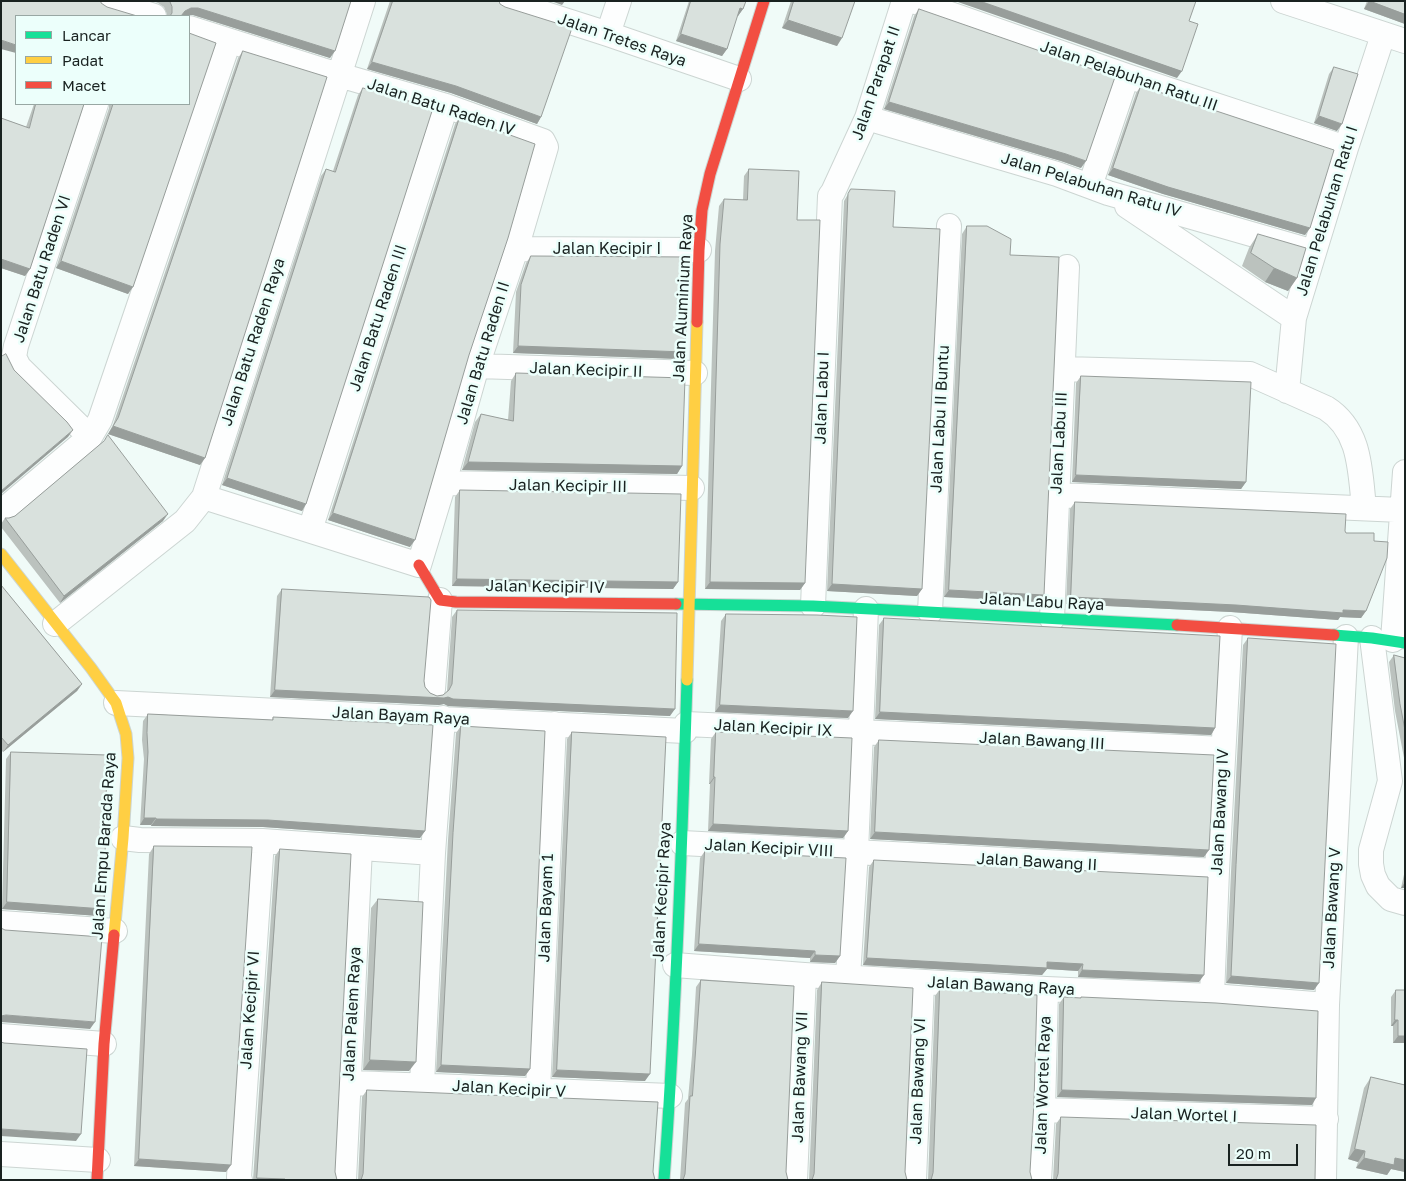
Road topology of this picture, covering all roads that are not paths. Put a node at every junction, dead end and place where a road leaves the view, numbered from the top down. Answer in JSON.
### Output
{"nodes":[{"id":1,"x":363,"y":1,"type":"edge"},
{"id":2,"x":505,"y":1,"type":"edge"},
{"id":3,"x":619,"y":1,"type":"edge"},
{"id":4,"x":764,"y":1,"type":"edge"},
{"id":5,"x":904,"y":1,"type":"edge"},
{"id":6,"x":913,"y":1,"type":"edge"},
{"id":7,"x":1283,"y":1,"type":"edge"},
{"id":8,"x":120,"y":9,"type":"edge"},
{"id":9,"x":149,"y":15,"type":"edge"},
{"id":10,"x":190,"y":28,"type":"edge"},
{"id":11,"x":608,"y":34,"type":"junction"},
{"id":12,"x":1394,"y":38,"type":"edge"},
{"id":13,"x":230,"y":41,"type":"junction"},
{"id":14,"x":339,"y":75,"type":"junction"},
{"id":15,"x":1127,"y":76,"type":"junction"},
{"id":16,"x":739,"y":79,"type":"junction"},
{"id":17,"x":96,"y":105,"type":"edge"},
{"id":18,"x":446,"y":106,"type":"junction"},
{"id":19,"x":867,"y":118,"type":"junction"},
{"id":20,"x":543,"y":141,"type":"joint"},
{"id":21,"x":1346,"y":148,"type":"junction"},
{"id":22,"x":1099,"y":190,"type":"junction"},
{"id":23,"x":834,"y":192,"type":"joint"},
{"id":24,"x":949,"y":226,"type":"dead end"},
{"id":25,"x":516,"y":249,"type":"junction"},
{"id":26,"x":699,"y":250,"type":"junction"},
{"id":27,"x":1314,"y":252,"type":"junction"},
{"id":28,"x":1067,"y":267,"type":"dead end"},
{"id":29,"x":1294,"y":318,"type":"junction"},
{"id":30,"x":477,"y":366,"type":"junction"},
{"id":31,"x":1063,"y":369,"type":"junction"},
{"id":32,"x":695,"y":373,"type":"junction"},
{"id":33,"x":1287,"y":392,"type":"junction"},
{"id":34,"x":90,"y":437,"type":"junction"},
{"id":35,"x":1405,"y":472,"type":"edge"},
{"id":36,"x":444,"y":483,"type":"junction"},
{"id":37,"x":692,"y":488,"type":"junction"},
{"id":38,"x":1057,"y":495,"type":"junction"},
{"id":39,"x":204,"y":497,"type":"junction"},
{"id":40,"x":1364,"y":508,"type":"junction"},
{"id":41,"x":1401,"y":510,"type":"junction"},
{"id":42,"x":1,"y":512,"type":"edge"},
{"id":43,"x":310,"y":530,"type":"junction"},
{"id":44,"x":4,"y":563,"type":"edge"},
{"id":45,"x":419,"y":565,"type":"junction"},
{"id":46,"x":440,"y":600,"type":"junction"},
{"id":47,"x":689,"y":605,"type":"junction"},
{"id":48,"x":813,"y":606,"type":"junction"},
{"id":49,"x":866,"y":609,"type":"junction"},
{"id":50,"x":930,"y":612,"type":"junction"},
{"id":51,"x":1052,"y":619,"type":"junction"},
{"id":52,"x":55,"y":624,"type":"junction"},
{"id":53,"x":1230,"y":628,"type":"junction"},
{"id":54,"x":1346,"y":636,"type":"junction"},
{"id":55,"x":1390,"y":641,"type":"edge"},
{"id":56,"x":433,"y":689,"type":"dead end"},
{"id":57,"x":116,"y":703,"type":"junction"},
{"id":58,"x":443,"y":718,"type":"junction"},
{"id":59,"x":554,"y":724,"type":"junction"},
{"id":60,"x":686,"y":728,"type":"junction"},
{"id":61,"x":860,"y":732,"type":"junction"},
{"id":62,"x":1224,"y":749,"type":"junction"},
{"id":63,"x":1398,"y":782,"type":"edge"},
{"id":64,"x":123,"y":838,"type":"junction"},
{"id":65,"x":262,"y":841,"type":"junction"},
{"id":66,"x":682,"y":843,"type":"junction"},
{"id":67,"x":360,"y":848,"type":"junction"},
{"id":68,"x":856,"y":852,"type":"junction"},
{"id":69,"x":433,"y":853,"type":"junction"},
{"id":70,"x":1217,"y":871,"type":"junction"},
{"id":71,"x":1405,"y":903,"type":"edge"},
{"id":72,"x":1,"y":923,"type":"edge"},
{"id":73,"x":115,"y":931,"type":"junction"},
{"id":74,"x":675,"y":965,"type":"junction"},
{"id":75,"x":804,"y":975,"type":"junction"},
{"id":76,"x":848,"y":977,"type":"junction"},
{"id":77,"x":922,"y":982,"type":"junction"},
{"id":78,"x":1046,"y":989,"type":"junction"},
{"id":79,"x":1212,"y":996,"type":"junction"},
{"id":80,"x":1327,"y":1005,"type":"junction"},
{"id":81,"x":1,"y":1036,"type":"edge"},
{"id":82,"x":104,"y":1044,"type":"junction"},
{"id":83,"x":348,"y":1083,"type":"junction"},
{"id":84,"x":422,"y":1085,"type":"junction"},
{"id":85,"x":538,"y":1091,"type":"junction"},
{"id":86,"x":670,"y":1096,"type":"junction"},
{"id":87,"x":1043,"y":1110,"type":"junction"},
{"id":88,"x":1326,"y":1119,"type":"junction"},
{"id":89,"x":1,"y":1154,"type":"edge"},
{"id":90,"x":97,"y":1170,"type":"edge"},
{"id":91,"x":240,"y":1180,"type":"edge"},
{"id":92,"x":344,"y":1180,"type":"edge"},
{"id":93,"x":664,"y":1180,"type":"edge"},
{"id":94,"x":795,"y":1180,"type":"edge"},
{"id":95,"x":914,"y":1180,"type":"edge"},
{"id":96,"x":1039,"y":1180,"type":"edge"},
{"id":97,"x":1324,"y":1180,"type":"edge"}],
"edges":[{"from":1,"to":14,"type":"street","name":"Jalan Batu Raden Raya"},
{"from":2,"to":11,"type":"street","name":"Jalan Tretes Raya"},
{"from":3,"to":11,"type":"street"},
{"from":4,"to":16,"type":"street","name":"Jalan Aluminium Raya"},
{"from":5,"to":19,"type":"street","name":"Jalan Parapat II"},
{"from":6,"to":15,"type":"street","name":"Jalan Pelabuhan Ratu III"},
{"from":7,"to":12,"type":"street"},
{"from":8,"to":9,"type":"street"},
{"from":10,"to":13,"type":"street","name":"Jalan Batu Raden IV"},
{"from":11,"to":16,"type":"street","name":"Jalan Tretes Raya"},
{"from":12,"to":21,"type":"street","name":"Jalan Pelabuhan Ratu I"},
{"from":13,"to":14,"type":"street","name":"Jalan Batu Raden IV"},
{"from":13,"to":34,"type":"street"},
{"from":14,"to":18,"type":"street","name":"Jalan Batu Raden IV"},
{"from":14,"to":39,"type":"street","name":"Jalan Batu Raden Raya"},
{"from":15,"to":21,"type":"street","name":"Jalan Pelabuhan Ratu III"},
{"from":15,"to":22,"type":"street"},
{"from":16,"to":26,"type":"street","name":"Jalan Aluminium Raya"},
{"from":17,"to":34,"type":"street","name":"Jalan Batu Raden VI"},
{"from":18,"to":20,"type":"street","name":"Jalan Batu Raden IV"},
{"from":18,"to":43,"type":"street","name":"Jalan Batu Raden III"},
{"from":19,"to":22,"type":"street","name":"Jalan Pelabuhan Ratu IV"},
{"from":19,"to":23,"type":"street","name":"Jalan Parapat II"},
{"from":20,"to":25,"type":"street","name":"Jalan Batu Raden II"},
{"from":21,"to":27,"type":"street","name":"Jalan Pelabuhan Ratu I"},
{"from":22,"to":27,"type":"street","name":"Jalan Pelabuhan Ratu IV"},
{"from":22,"to":29,"type":"street"},
{"from":23,"to":48,"type":"street","name":"Jalan Labu I"},
{"from":24,"to":50,"type":"street","name":"Jalan Labu II Buntu"},
{"from":25,"to":26,"type":"street","name":"Jalan Kecipir I"},
{"from":25,"to":30,"type":"street","name":"Jalan Batu Raden II"},
{"from":26,"to":32,"type":"street","name":"Jalan Aluminium Raya"},
{"from":27,"to":29,"type":"street","name":"Jalan Pelabuhan Ratu I"},
{"from":28,"to":31,"type":"street","name":"Jalan Labu III"},
{"from":29,"to":33,"type":"street","name":"Jalan Pelabuhan Ratu I"},
{"from":30,"to":32,"type":"street","name":"Jalan Kecipir II"},
{"from":30,"to":36,"type":"street","name":"Jalan Batu Raden II"},
{"from":31,"to":33,"type":"street"},
{"from":31,"to":38,"type":"street","name":"Jalan Labu III"},
{"from":32,"to":37,"type":"street","name":"Jalan Aluminium Raya"},
{"from":33,"to":40,"type":"street"},
{"from":34,"to":42,"type":"street"},
{"from":35,"to":41,"type":"street"},
{"from":36,"to":37,"type":"street","name":"Jalan Kecipir III"},
{"from":36,"to":45,"type":"street","name":"Jalan Batu Raden II"},
{"from":37,"to":47,"type":"street","name":"Jalan Aluminium Raya"},
{"from":38,"to":40,"type":"street"},
{"from":38,"to":51,"type":"street","name":"Jalan Labu III"},
{"from":39,"to":43,"type":"street"},
{"from":39,"to":52,"type":"street","name":"Jalan Batu Raden Raya"},
{"from":40,"to":41,"type":"street"},
{"from":41,"to":55,"type":"street"},
{"from":43,"to":45,"type":"street"},
{"from":44,"to":52,"type":"street","name":"Jalan Empu Barada Raya"},
{"from":45,"to":46,"type":"street"},
{"from":46,"to":47,"type":"street","name":"Jalan Kecipir IV"},
{"from":46,"to":56,"type":"street"},
{"from":47,"to":48,"type":"street","name":"Jalan Labu Raya"},
{"from":47,"to":60,"type":"street","name":"Jalan Kecipir Raya"},
{"from":48,"to":49,"type":"street","name":"Jalan Labu Raya"},
{"from":49,"to":50,"type":"street","name":"Jalan Labu Raya"},
{"from":49,"to":61,"type":"street"},
{"from":50,"to":51,"type":"street","name":"Jalan Labu Raya"},
{"from":51,"to":53,"type":"street","name":"Jalan Labu Raya"},
{"from":52,"to":57,"type":"street","name":"Jalan Empu Barada Raya"},
{"from":53,"to":54,"type":"street","name":"Jalan Labu Raya"},
{"from":53,"to":62,"type":"street","name":"Jalan Bawang IV"},
{"from":54,"to":55,"type":"street","name":"Jalan Labu Raya"},
{"from":54,"to":80,"type":"street","name":"Jalan Bawang V"},
{"from":55,"to":63,"type":"street"},
{"from":57,"to":58,"type":"street","name":"Jalan Bayam Raya"},
{"from":57,"to":64,"type":"street","name":"Jalan Empu Barada Raya"},
{"from":58,"to":59,"type":"street","name":"Jalan Bayam Raya"},
{"from":58,"to":69,"type":"street"},
{"from":59,"to":60,"type":"street","name":"Jalan Bayam Raya"},
{"from":59,"to":85,"type":"street","name":"Jalan Bayam 1"},
{"from":60,"to":61,"type":"street","name":"Jalan Kecipir IX"},
{"from":60,"to":66,"type":"street","name":"Jalan Kecipir Raya"},
{"from":61,"to":62,"type":"street","name":"Jalan Bawang III"},
{"from":61,"to":68,"type":"street"},
{"from":62,"to":70,"type":"street","name":"Jalan Bawang IV"},
{"from":63,"to":71,"type":"street"},
{"from":64,"to":65,"type":"street"},
{"from":64,"to":73,"type":"street","name":"Jalan Empu Barada Raya"},
{"from":65,"to":67,"type":"street"},
{"from":65,"to":91,"type":"street","name":"Jalan Kecipir VI"},
{"from":66,"to":68,"type":"street","name":"Jalan Kecipir VIII"},
{"from":66,"to":74,"type":"street","name":"Jalan Kecipir Raya"},
{"from":67,"to":69,"type":"street"},
{"from":67,"to":83,"type":"street","name":"Jalan Palem Raya"},
{"from":68,"to":70,"type":"street","name":"Jalan Bawang II"},
{"from":68,"to":76,"type":"street"},
{"from":69,"to":84,"type":"street"},
{"from":70,"to":79,"type":"street","name":"Jalan Bawang IV"},
{"from":72,"to":73,"type":"street"},
{"from":73,"to":82,"type":"street","name":"Jalan Empu Barada Raya"},
{"from":74,"to":75,"type":"street","name":"Jalan Bawang Raya"},
{"from":74,"to":86,"type":"street","name":"Jalan Kecipir Raya"},
{"from":75,"to":76,"type":"street","name":"Jalan Bawang Raya"},
{"from":75,"to":94,"type":"street","name":"Jalan Bawang VII"},
{"from":76,"to":77,"type":"street","name":"Jalan Bawang Raya"},
{"from":77,"to":78,"type":"street","name":"Jalan Bawang Raya"},
{"from":77,"to":95,"type":"street","name":"Jalan Bawang VI"},
{"from":78,"to":79,"type":"street","name":"Jalan Bawang Raya"},
{"from":78,"to":87,"type":"street","name":"Jalan Wortel Raya"},
{"from":79,"to":80,"type":"street","name":"Jalan Bawang Raya"},
{"from":80,"to":88,"type":"street","name":"Jalan Bawang V"},
{"from":81,"to":82,"type":"street"},
{"from":82,"to":90,"type":"street","name":"Jalan Empu Barada Raya"},
{"from":83,"to":84,"type":"street","name":"Jalan Kecipir V"},
{"from":83,"to":92,"type":"street","name":"Jalan Palem Raya"},
{"from":84,"to":85,"type":"street","name":"Jalan Kecipir V"},
{"from":85,"to":86,"type":"street","name":"Jalan Kecipir V"},
{"from":86,"to":93,"type":"street","name":"Jalan Kecipir Raya"},
{"from":87,"to":88,"type":"street","name":"Jalan Wortel I"},
{"from":87,"to":96,"type":"street","name":"Jalan Wortel Raya"},
{"from":88,"to":97,"type":"street","name":"Jalan Bawang V"},
{"from":89,"to":90,"type":"street"}]}
